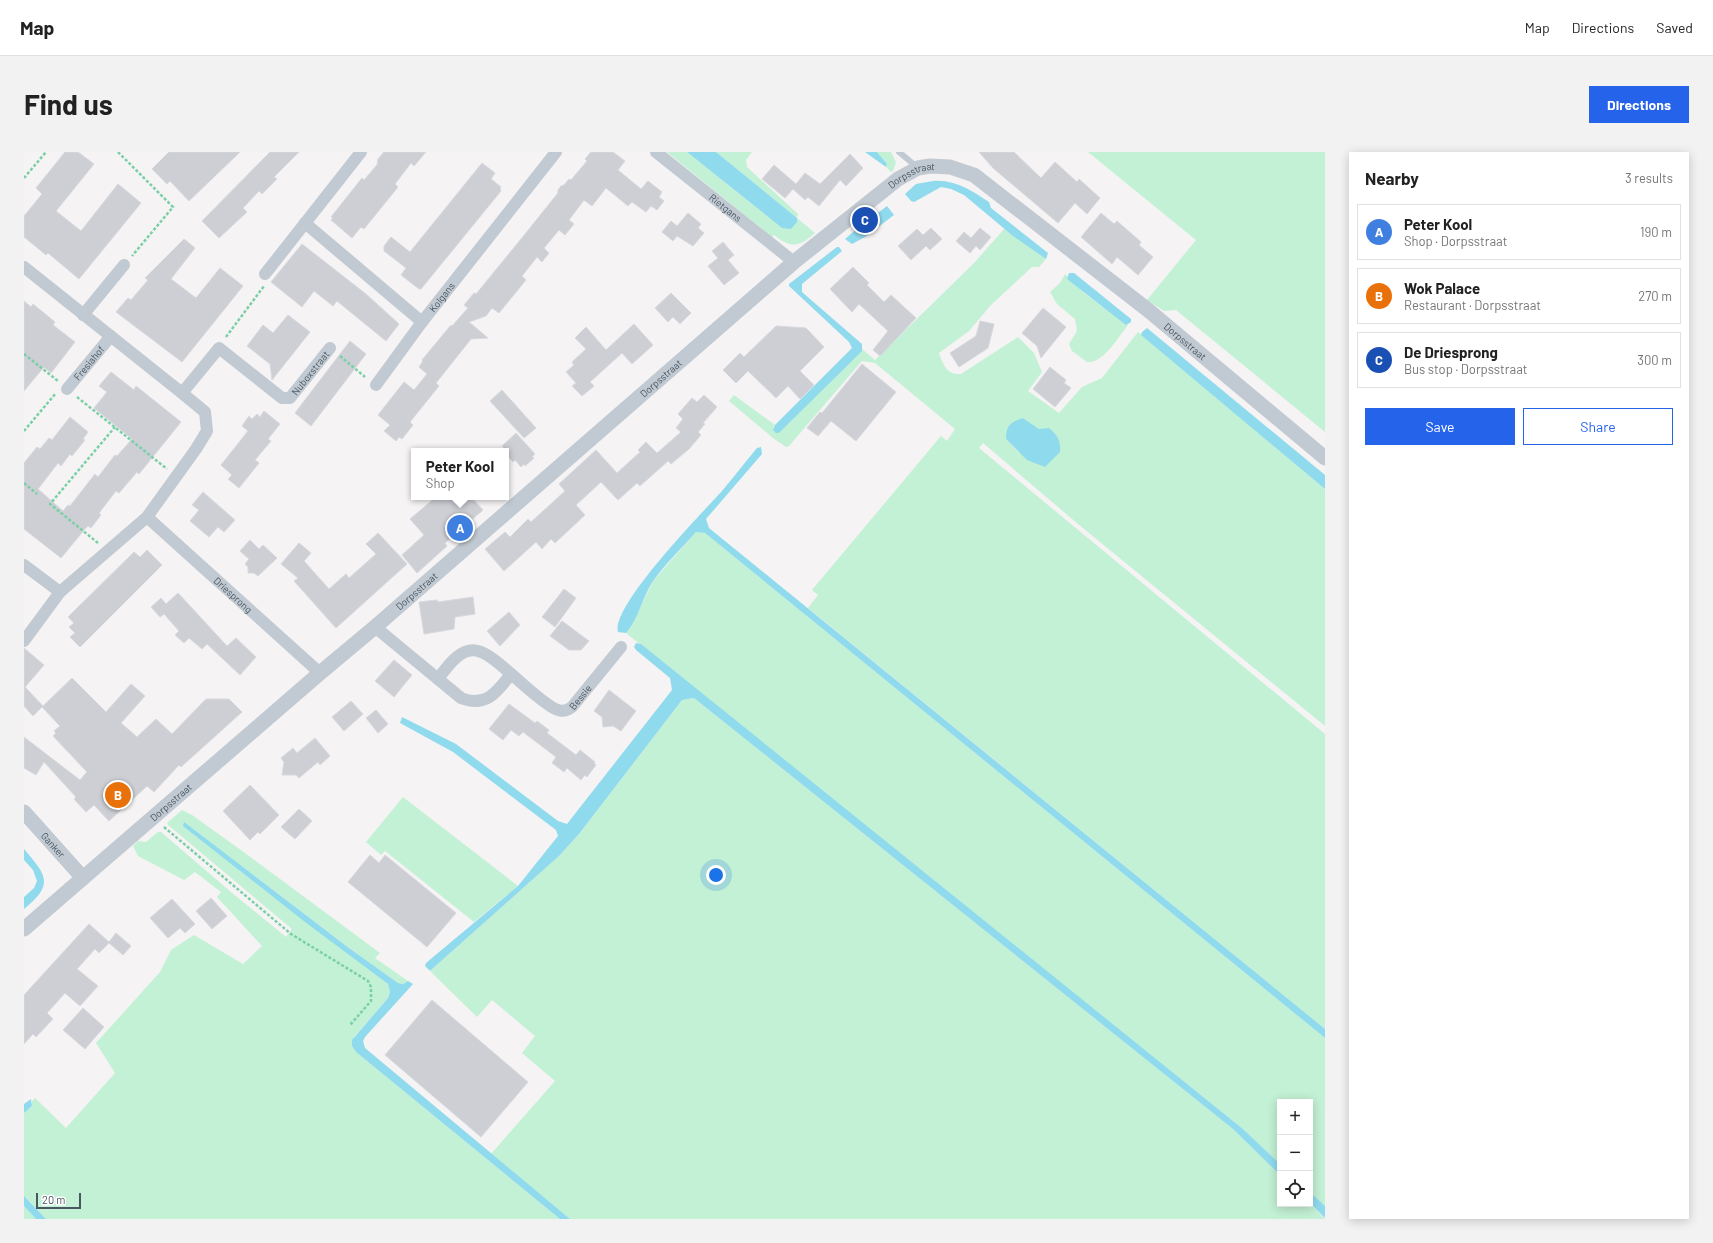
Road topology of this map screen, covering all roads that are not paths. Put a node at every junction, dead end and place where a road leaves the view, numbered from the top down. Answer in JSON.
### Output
{"nodes":[{"id":1,"x":361,"y":152,"type":"edge"},
{"id":2,"x":556,"y":152,"type":"edge"},
{"id":3,"x":656,"y":152,"type":"edge"},
{"id":4,"x":899,"y":152,"type":"edge"},
{"id":5,"x":918,"y":168,"type":"junction"},
{"id":6,"x":305,"y":223,"type":"junction"},
{"id":7,"x":794,"y":262,"type":"junction"},
{"id":8,"x":124,"y":265,"type":"road end"},
{"id":9,"x":24,"y":267,"type":"edge"},
{"id":10,"x":265,"y":274,"type":"road end"},
{"id":11,"x":83,"y":314,"type":"junction"},
{"id":12,"x":422,"y":322,"type":"junction"},
{"id":13,"x":110,"y":336,"type":"junction"},
{"id":14,"x":330,"y":348,"type":"road end"},
{"id":15,"x":376,"y":385,"type":"road end"},
{"id":16,"x":65,"y":387,"type":"road end"},
{"id":17,"x":182,"y":394,"type":"junction"},
{"id":18,"x":1325,"y":458,"type":"edge"},
{"id":19,"x":147,"y":517,"type":"junction"},
{"id":20,"x":24,"y":565,"type":"edge"},
{"id":21,"x":60,"y":592,"type":"junction"},
{"id":22,"x":375,"y":627,"type":"junction"},
{"id":23,"x":24,"y":641,"type":"edge"},
{"id":24,"x":621,"y":647,"type":"dead end"},
{"id":25,"x":320,"y":673,"type":"junction"},
{"id":26,"x":511,"y":674,"type":"junction"},
{"id":27,"x":438,"y":679,"type":"junction"},
{"id":28,"x":24,"y":812,"type":"edge"},
{"id":29,"x":83,"y":878,"type":"junction"},
{"id":30,"x":24,"y":929,"type":"edge"}],
"edges":[{"from":1,"to":6,"type":"street"},
{"from":2,"to":12,"type":"street","name":"Kolgans"},
{"from":3,"to":7,"type":"street","name":"Rietgans"},
{"from":4,"to":5,"type":"lane"},
{"from":5,"to":7,"type":"street","name":"Dorpsstraat"},
{"from":5,"to":18,"type":"street","name":"Dorpsstraat"},
{"from":6,"to":10,"type":"street"},
{"from":6,"to":12,"type":"street","name":"Kolgans"},
{"from":7,"to":22,"type":"street","name":"Dorpsstraat"},
{"from":8,"to":11,"type":"street"},
{"from":9,"to":11,"type":"street"},
{"from":11,"to":13,"type":"street"},
{"from":12,"to":15,"type":"street"},
{"from":13,"to":16,"type":"street","name":"Fresiahof"},
{"from":13,"to":17,"type":"street"},
{"from":14,"to":17,"type":"street","name":"Nuboxstraat"},
{"from":17,"to":19,"type":"street"},
{"from":19,"to":21,"type":"street"},
{"from":19,"to":25,"type":"street","name":"Driesprong"},
{"from":20,"to":21,"type":"street"},
{"from":21,"to":23,"type":"street"},
{"from":22,"to":25,"type":"street","name":"Dorpsstraat"},
{"from":22,"to":27,"type":"street"},
{"from":24,"to":26,"type":"street","name":"Bessie"},
{"from":25,"to":29,"type":"street","name":"Dorpsstraat"},
{"from":26,"to":27,"type":"street"},
{"from":26,"to":27,"type":"street","name":"Bessie"},
{"from":28,"to":29,"type":"street","name":"Ganker"},
{"from":29,"to":30,"type":"street","name":"Dorpsstraat"}]}
